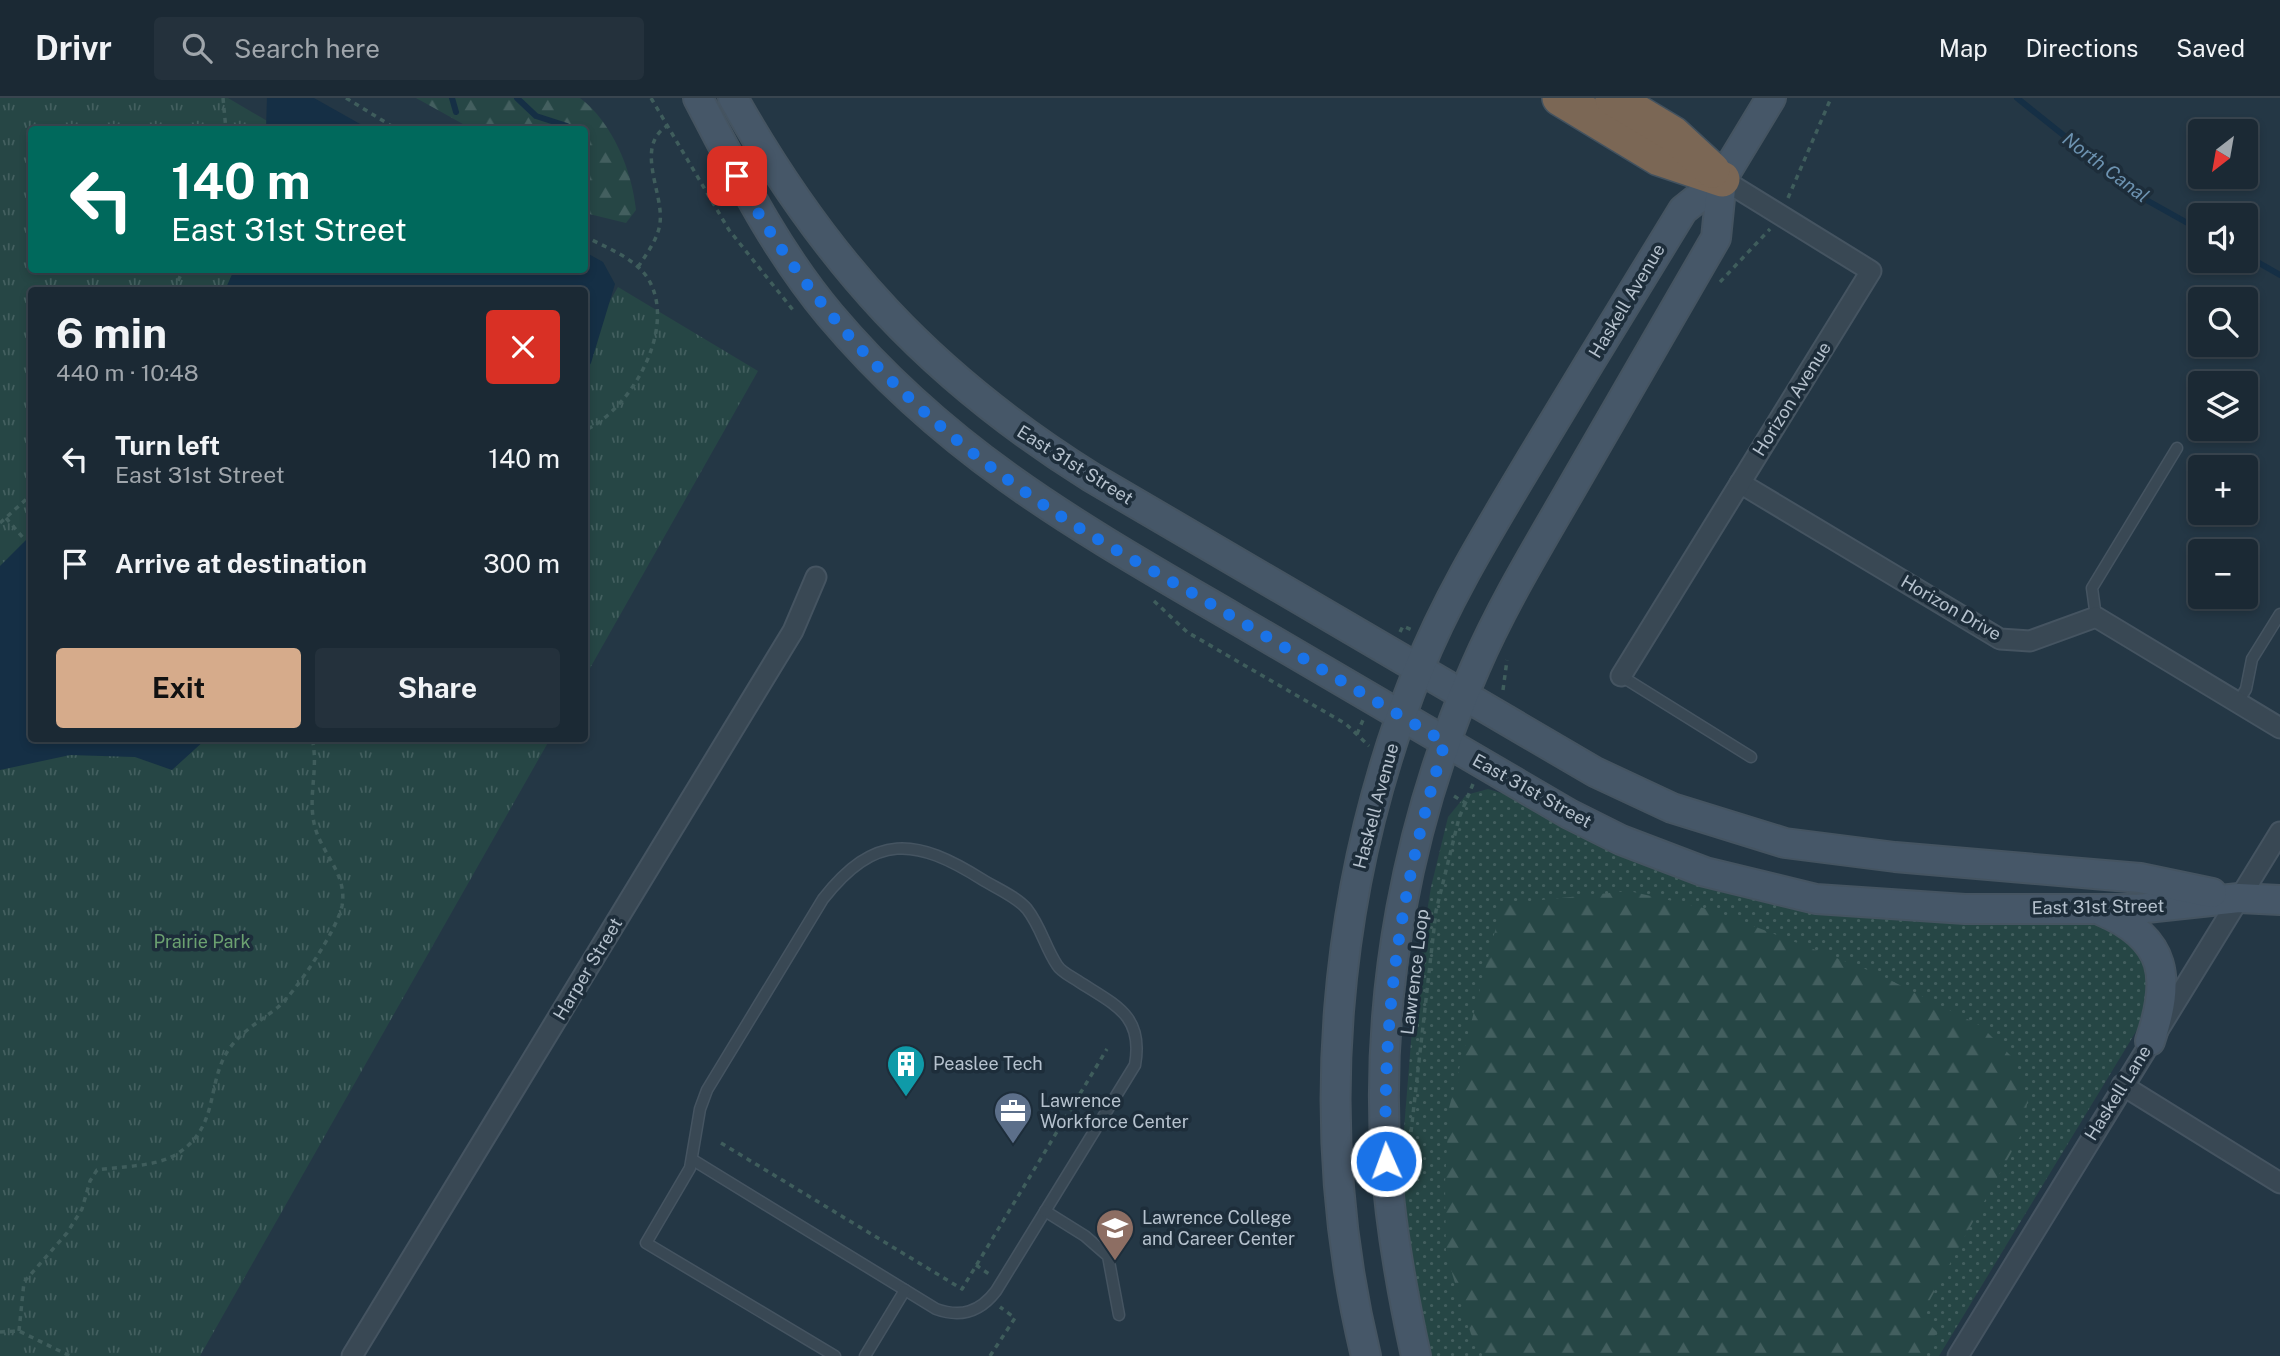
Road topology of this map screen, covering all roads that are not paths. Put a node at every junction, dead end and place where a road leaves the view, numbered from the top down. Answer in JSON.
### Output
{"nodes":[{"id":1,"x":698,"y":98,"type":"edge"},
{"id":2,"x":733,"y":98,"type":"edge"},
{"id":3,"x":1560,"y":98,"type":"edge"},
{"id":4,"x":1613,"y":98,"type":"edge"},
{"id":5,"x":1771,"y":98,"type":"edge"},
{"id":6,"x":1722,"y":179,"type":"junction"},
{"id":7,"x":2177,"y":448,"type":"dead end"},
{"id":8,"x":1740,"y":483,"type":"junction"},
{"id":9,"x":816,"y":577,"type":"dead end"},
{"id":10,"x":2280,"y":614,"type":"edge"},
{"id":11,"x":2096,"y":617,"type":"junction"},
{"id":12,"x":1419,"y":669,"type":"junction"},
{"id":13,"x":1621,"y":676,"type":"joint"},
{"id":14,"x":1463,"y":695,"type":"junction"},
{"id":15,"x":2238,"y":702,"type":"junction"},
{"id":16,"x":1402,"y":716,"type":"junction"},
{"id":17,"x":2280,"y":728,"type":"edge"},
{"id":18,"x":1445,"y":742,"type":"junction"},
{"id":19,"x":1751,"y":757,"type":"dead end"},
{"id":20,"x":2280,"y":832,"type":"edge"},
{"id":21,"x":2239,"y":898,"type":"junction"},
{"id":22,"x":2280,"y":900,"type":"edge"},
{"id":23,"x":2096,"y":909,"type":"junction"},
{"id":24,"x":2150,"y":1041,"type":"junction"},
{"id":25,"x":2122,"y":1086,"type":"junction"},
{"id":26,"x":692,"y":1160,"type":"junction"},
{"id":27,"x":2280,"y":1183,"type":"edge"},
{"id":28,"x":1045,"y":1211,"type":"junction"},
{"id":29,"x":905,"y":1290,"type":"junction"},
{"id":30,"x":1119,"y":1315,"type":"dead end"},
{"id":31,"x":352,"y":1356,"type":"edge"},
{"id":32,"x":835,"y":1356,"type":"edge"},
{"id":33,"x":865,"y":1356,"type":"edge"},
{"id":34,"x":1366,"y":1356,"type":"edge"},
{"id":35,"x":1416,"y":1356,"type":"edge"},
{"id":36,"x":1958,"y":1356,"type":"edge"}],
"edges":[{"from":1,"to":16,"type":"main road","name":"East 31st Street"},
{"from":2,"to":12,"type":"main road","name":"East 31st Street"},
{"from":3,"to":6,"type":"highway"},
{"from":4,"to":6,"type":"highway"},
{"from":5,"to":6,"type":"main road","name":"Haskell Avenue"},
{"from":6,"to":8,"type":"street","name":"Horizon Avenue"},
{"from":6,"to":12,"type":"main road","name":"Haskell Avenue"},
{"from":6,"to":14,"type":"main road","name":"Haskell Avenue"},
{"from":7,"to":11,"type":"lane"},
{"from":8,"to":11,"type":"street","name":"Horizon Drive"},
{"from":8,"to":13,"type":"street","name":"Horizon Avenue"},
{"from":9,"to":31,"type":"street","name":"Harper Street"},
{"from":10,"to":15,"type":"lane"},
{"from":11,"to":15,"type":"street"},
{"from":12,"to":14,"type":"main road","name":"East 31st Street"},
{"from":12,"to":16,"type":"main road","name":"Haskell Avenue"},
{"from":13,"to":19,"type":"lane"},
{"from":14,"to":18,"type":"main road","name":"Haskell Avenue"},
{"from":14,"to":21,"type":"main road","name":"East 31st Street"},
{"from":15,"to":17,"type":"street"},
{"from":16,"to":18,"type":"main road","name":"East 31st Street"},
{"from":16,"to":34,"type":"main road","name":"Haskell Avenue"},
{"from":18,"to":23,"type":"main road","name":"East 31st Street"},
{"from":18,"to":35,"type":"main road","name":"Haskell Avenue"},
{"from":20,"to":21,"type":"street","name":"Haskell Lane"},
{"from":21,"to":22,"type":"main road","name":"East 31st Street"},
{"from":21,"to":23,"type":"main road","name":"East 31st Street"},
{"from":21,"to":24,"type":"street","name":"Haskell Lane"},
{"from":23,"to":24,"type":"main road"},
{"from":24,"to":25,"type":"street","name":"Haskell Lane"},
{"from":25,"to":27,"type":"street"},
{"from":25,"to":36,"type":"street","name":"Haskell Lane"},
{"from":26,"to":28,"type":"lane"},
{"from":26,"to":29,"type":"lane"},
{"from":26,"to":32,"type":"lane"},
{"from":28,"to":29,"type":"lane"},
{"from":28,"to":30,"type":"lane"},
{"from":29,"to":33,"type":"lane"}]}
